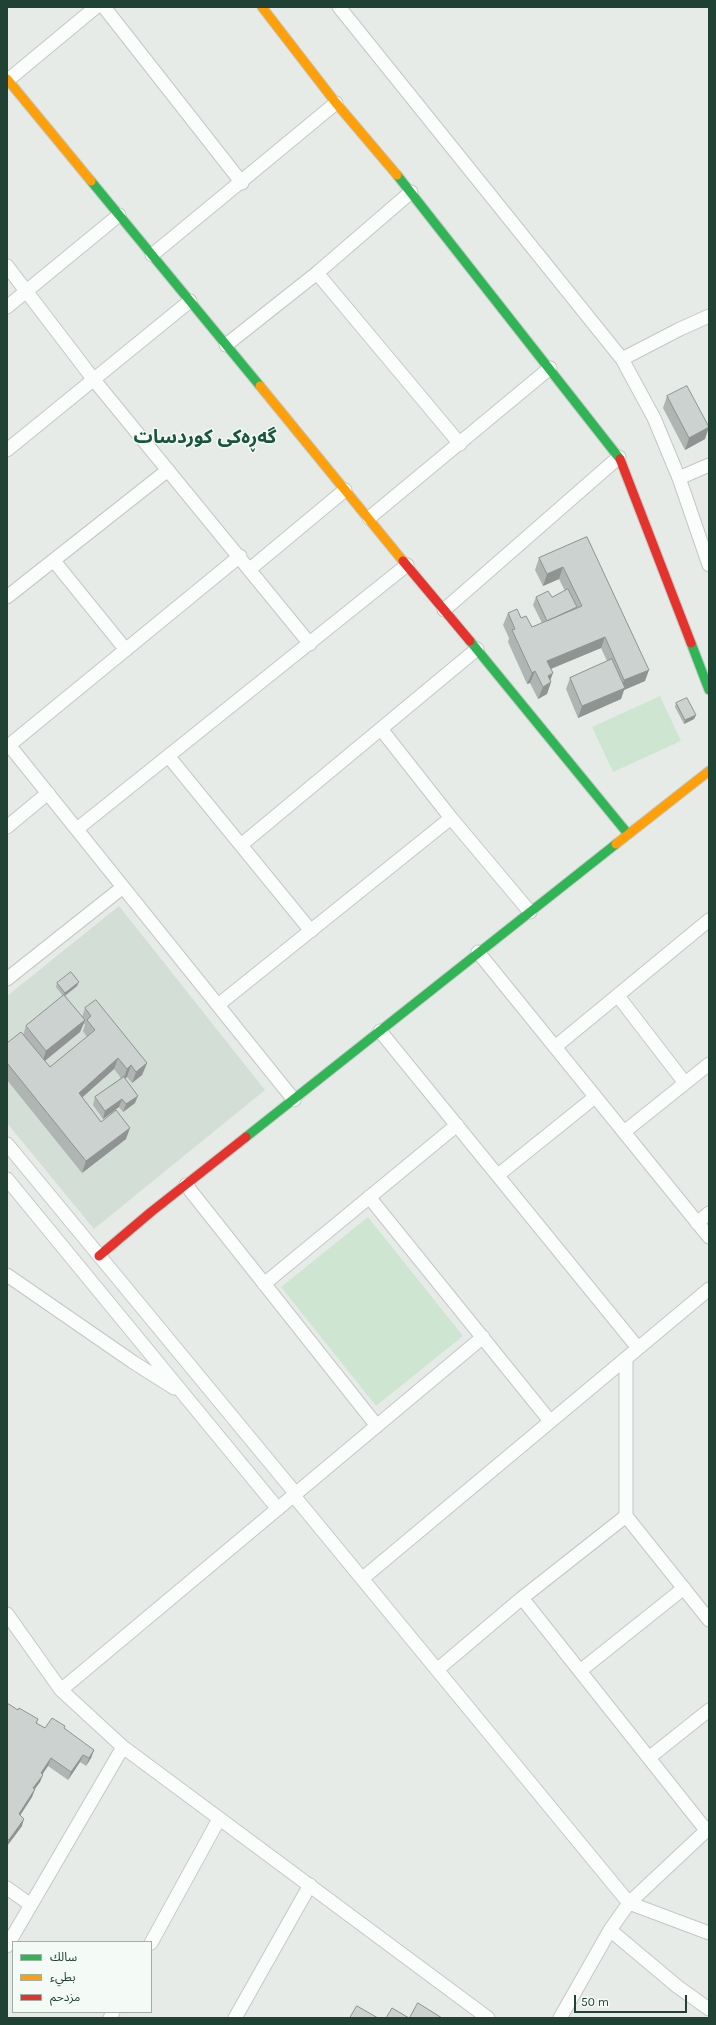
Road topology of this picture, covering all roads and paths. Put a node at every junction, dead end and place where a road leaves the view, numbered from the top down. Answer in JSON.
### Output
{"nodes":[{"id":1,"x":96,"y":7,"type":"edge"},
{"id":2,"x":104,"y":7,"type":"edge"},
{"id":3,"x":262,"y":7,"type":"edge"},
{"id":4,"x":339,"y":7,"type":"edge"},
{"id":5,"x":8,"y":80,"type":"edge"},
{"id":6,"x":336,"y":103,"type":"junction"},
{"id":7,"x":242,"y":183,"type":"junction"},
{"id":8,"x":411,"y":192,"type":"junction"},
{"id":9,"x":119,"y":215,"type":"junction"},
{"id":10,"x":152,"y":255,"type":"junction"},
{"id":11,"x":7,"y":266,"type":"edge"},
{"id":12,"x":317,"y":273,"type":"junction"},
{"id":13,"x":27,"y":292,"type":"junction"},
{"id":14,"x":190,"y":301,"type":"junction"},
{"id":15,"x":7,"y":307,"type":"edge"},
{"id":16,"x":709,"y":316,"type":"edge"},
{"id":17,"x":226,"y":345,"type":"junction"},
{"id":18,"x":622,"y":359,"type":"junction"},
{"id":19,"x":550,"y":368,"type":"junction"},
{"id":20,"x":94,"y":380,"type":"junction"},
{"id":21,"x":460,"y":444,"type":"junction"},
{"id":22,"x":7,"y":450,"type":"edge"},
{"id":23,"x":619,"y":457,"type":"junction"},
{"id":24,"x":709,"y":466,"type":"edge"},
{"id":25,"x":168,"y":470,"type":"junction"},
{"id":26,"x":680,"y":478,"type":"junction"},
{"id":27,"x":345,"y":490,"type":"junction"},
{"id":28,"x":369,"y":518,"type":"junction"},
{"id":29,"x":240,"y":556,"type":"junction"},
{"id":30,"x":54,"y":561,"type":"junction"},
{"id":31,"x":709,"y":565,"type":"edge"},
{"id":32,"x":408,"y":566,"type":"junction"},
{"id":33,"x":250,"y":569,"type":"junction"},
{"id":34,"x":7,"y":598,"type":"edge"},
{"id":35,"x":444,"y":610,"type":"junction"},
{"id":36,"x":310,"y":644,"type":"junction"},
{"id":37,"x":126,"y":650,"type":"junction"},
{"id":38,"x":477,"y":650,"type":"junction"},
{"id":39,"x":709,"y":690,"type":"edge"},
{"id":40,"x":381,"y":729,"type":"junction"},
{"id":41,"x":8,"y":746,"type":"edge"},
{"id":42,"x":169,"y":757,"type":"junction"},
{"id":43,"x":709,"y":771,"type":"edge"},
{"id":44,"x":48,"y":793,"type":"junction"},
{"id":45,"x":451,"y":818,"type":"junction"},
{"id":46,"x":7,"y":827,"type":"edge"},
{"id":47,"x":78,"y":829,"type":"junction"},
{"id":48,"x":628,"y":834,"type":"junction"},
{"id":49,"x":241,"y":845,"type":"junction"},
{"id":50,"x":123,"y":887,"type":"junction"},
{"id":51,"x":530,"y":912,"type":"junction"},
{"id":52,"x":709,"y":920,"type":"edge"},
{"id":53,"x":311,"y":931,"type":"junction"},
{"id":54,"x":478,"y":952,"type":"junction"},
{"id":55,"x":7,"y":979,"type":"edge"},
{"id":56,"x":618,"y":996,"type":"junction"},
{"id":57,"x":218,"y":1005,"type":"junction"},
{"id":58,"x":380,"y":1030,"type":"junction"},
{"id":59,"x":555,"y":1047,"type":"junction"},
{"id":60,"x":709,"y":1064,"type":"edge"},
{"id":61,"x":685,"y":1082,"type":"junction"},
{"id":62,"x":596,"y":1097,"type":"junction"},
{"id":63,"x":294,"y":1100,"type":"junction"},
{"id":64,"x":457,"y":1125,"type":"junction"},
{"id":65,"x":624,"y":1132,"type":"junction"},
{"id":66,"x":7,"y":1144,"type":"edge"},
{"id":67,"x":498,"y":1175,"type":"junction"},
{"id":68,"x":7,"y":1179,"type":"edge"},
{"id":69,"x":186,"y":1185,"type":"junction"},
{"id":70,"x":369,"y":1197,"type":"junction"},
{"id":71,"x":709,"y":1213,"type":"edge"},
{"id":72,"x":697,"y":1222,"type":"junction"},
{"id":73,"x":709,"y":1237,"type":"edge"},
{"id":74,"x":99,"y":1256,"type":"junction"},
{"id":75,"x":7,"y":1275,"type":"edge"},
{"id":76,"x":264,"y":1284,"type":"junction"},
{"id":77,"x":709,"y":1289,"type":"edge"},
{"id":78,"x":483,"y":1337,"type":"junction"},
{"id":79,"x":638,"y":1348,"type":"junction"},
{"id":80,"x":626,"y":1358,"type":"junction"},
{"id":81,"x":184,"y":1394,"type":"junction"},
{"id":82,"x":550,"y":1421,"type":"junction"},
{"id":83,"x":377,"y":1426,"type":"junction"},
{"id":84,"x":295,"y":1495,"type":"junction"},
{"id":85,"x":278,"y":1509,"type":"junction"},
{"id":86,"x":626,"y":1516,"type":"junction"},
{"id":87,"x":363,"y":1578,"type":"junction"},
{"id":88,"x":684,"y":1588,"type":"junction"},
{"id":89,"x":522,"y":1598,"type":"junction"},
{"id":90,"x":7,"y":1614,"type":"edge"},
{"id":91,"x":709,"y":1620,"type":"edge"},
{"id":92,"x":438,"y":1669,"type":"junction"},
{"id":93,"x":580,"y":1671,"type":"junction"},
{"id":94,"x":61,"y":1690,"type":"junction"},
{"id":95,"x":709,"y":1710,"type":"edge"},
{"id":96,"x":123,"y":1746,"type":"junction"},
{"id":97,"x":650,"y":1758,"type":"junction"},
{"id":98,"x":219,"y":1819,"type":"junction"},
{"id":99,"x":708,"y":1829,"type":"edge"},
{"id":100,"x":310,"y":1885,"type":"junction"},
{"id":101,"x":7,"y":1888,"type":"edge"},
{"id":102,"x":629,"y":1903,"type":"junction"},
{"id":103,"x":31,"y":1905,"type":"junction"},
{"id":104,"x":610,"y":1930,"type":"junction"},
{"id":105,"x":709,"y":1933,"type":"edge"},
{"id":106,"x":152,"y":1941,"type":"edge"},
{"id":107,"x":7,"y":1946,"type":"edge"},
{"id":108,"x":709,"y":2010,"type":"edge"},
{"id":109,"x":235,"y":2018,"type":"edge"},
{"id":110,"x":488,"y":2018,"type":"edge"},
{"id":111,"x":560,"y":2018,"type":"edge"}],
"edges":[{"from":1,"to":5,"type":"street"},
{"from":2,"to":7,"type":"street"},
{"from":3,"to":6,"type":"street"},
{"from":4,"to":18,"type":"street"},
{"from":5,"to":9,"type":"street"},
{"from":6,"to":7,"type":"street"},
{"from":6,"to":8,"type":"street"},
{"from":7,"to":10,"type":"street"},
{"from":8,"to":12,"type":"street"},
{"from":8,"to":19,"type":"street"},
{"from":9,"to":10,"type":"street"},
{"from":9,"to":13,"type":"street"},
{"from":10,"to":14,"type":"street"},
{"from":11,"to":13,"type":"street"},
{"from":12,"to":17,"type":"street"},
{"from":12,"to":21,"type":"street"},
{"from":13,"to":15,"type":"street"},
{"from":13,"to":20,"type":"street"},
{"from":14,"to":17,"type":"street"},
{"from":14,"to":20,"type":"street"},
{"from":16,"to":18,"type":"street"},
{"from":17,"to":27,"type":"street"},
{"from":18,"to":26,"type":"street"},
{"from":19,"to":21,"type":"street"},
{"from":19,"to":23,"type":"street"},
{"from":20,"to":22,"type":"street"},
{"from":20,"to":25,"type":"street"},
{"from":21,"to":28,"type":"street"},
{"from":23,"to":35,"type":"street"},
{"from":23,"to":39,"type":"street"},
{"from":24,"to":26,"type":"street"},
{"from":25,"to":29,"type":"street"},
{"from":25,"to":30,"type":"street"},
{"from":26,"to":31,"type":"street"},
{"from":27,"to":28,"type":"street"},
{"from":27,"to":33,"type":"street"},
{"from":28,"to":32,"type":"street"},
{"from":29,"to":33,"type":"street"},
{"from":29,"to":37,"type":"street"},
{"from":30,"to":34,"type":"street"},
{"from":30,"to":37,"type":"street"},
{"from":32,"to":35,"type":"street"},
{"from":32,"to":36,"type":"street"},
{"from":33,"to":36,"type":"street"},
{"from":35,"to":38,"type":"street"},
{"from":36,"to":42,"type":"street"},
{"from":37,"to":41,"type":"street"},
{"from":38,"to":40,"type":"street"},
{"from":38,"to":48,"type":"street"},
{"from":40,"to":45,"type":"street"},
{"from":40,"to":49,"type":"street"},
{"from":41,"to":44,"type":"street"},
{"from":42,"to":47,"type":"street"},
{"from":42,"to":49,"type":"street"},
{"from":43,"to":48,"type":"street"},
{"from":44,"to":46,"type":"street"},
{"from":44,"to":47,"type":"street"},
{"from":45,"to":51,"type":"street"},
{"from":45,"to":53,"type":"street"},
{"from":47,"to":50,"type":"street"},
{"from":48,"to":51,"type":"street"},
{"from":49,"to":53,"type":"street"},
{"from":50,"to":55,"type":"street"},
{"from":50,"to":57,"type":"street"},
{"from":51,"to":54,"type":"street"},
{"from":52,"to":56,"type":"street"},
{"from":53,"to":57,"type":"street"},
{"from":54,"to":58,"type":"street"},
{"from":54,"to":59,"type":"street"},
{"from":56,"to":59,"type":"street"},
{"from":56,"to":61,"type":"street"},
{"from":57,"to":63,"type":"street"},
{"from":58,"to":63,"type":"street"},
{"from":58,"to":64,"type":"street"},
{"from":59,"to":62,"type":"street"},
{"from":60,"to":61,"type":"street"},
{"from":61,"to":65,"type":"street"},
{"from":62,"to":65,"type":"street"},
{"from":62,"to":67,"type":"street"},
{"from":63,"to":69,"type":"street"},
{"from":64,"to":67,"type":"street"},
{"from":64,"to":70,"type":"street"},
{"from":65,"to":72,"type":"street"},
{"from":66,"to":74,"type":"street"},
{"from":67,"to":79,"type":"street"},
{"from":68,"to":81,"type":"street"},
{"from":69,"to":74,"type":"street"},
{"from":69,"to":76,"type":"street"},
{"from":70,"to":76,"type":"street"},
{"from":70,"to":78,"type":"street"},
{"from":71,"to":72,"type":"street"},
{"from":72,"to":73,"type":"street"},
{"from":74,"to":84,"type":"street"},
{"from":75,"to":81,"type":"street"},
{"from":76,"to":83,"type":"street"},
{"from":77,"to":79,"type":"street"},
{"from":78,"to":82,"type":"street"},
{"from":78,"to":83,"type":"street"},
{"from":79,"to":80,"type":"street"},
{"from":80,"to":82,"type":"street"},
{"from":80,"to":86,"type":"street"},
{"from":81,"to":85,"type":"street"},
{"from":82,"to":87,"type":"street"},
{"from":83,"to":84,"type":"street"},
{"from":84,"to":85,"type":"street"},
{"from":84,"to":87,"type":"street"},
{"from":85,"to":94,"type":"street"},
{"from":86,"to":88,"type":"street"},
{"from":86,"to":89,"type":"street"},
{"from":87,"to":92,"type":"street"},
{"from":88,"to":91,"type":"street"},
{"from":88,"to":93,"type":"street"},
{"from":89,"to":92,"type":"street"},
{"from":89,"to":93,"type":"street"},
{"from":90,"to":94,"type":"street"},
{"from":92,"to":102,"type":"street"},
{"from":93,"to":97,"type":"street"},
{"from":94,"to":96,"type":"street"},
{"from":95,"to":97,"type":"street"},
{"from":96,"to":98,"type":"street"},
{"from":96,"to":103,"type":"street"},
{"from":97,"to":99,"type":"street"},
{"from":98,"to":100,"type":"street"},
{"from":98,"to":106,"type":"street"},
{"from":99,"to":102,"type":"street"},
{"from":100,"to":109,"type":"street"},
{"from":100,"to":110,"type":"street"},
{"from":101,"to":103,"type":"street"},
{"from":102,"to":104,"type":"street"},
{"from":102,"to":105,"type":"street"},
{"from":103,"to":107,"type":"street"},
{"from":104,"to":108,"type":"street"},
{"from":104,"to":111,"type":"street"}]}
